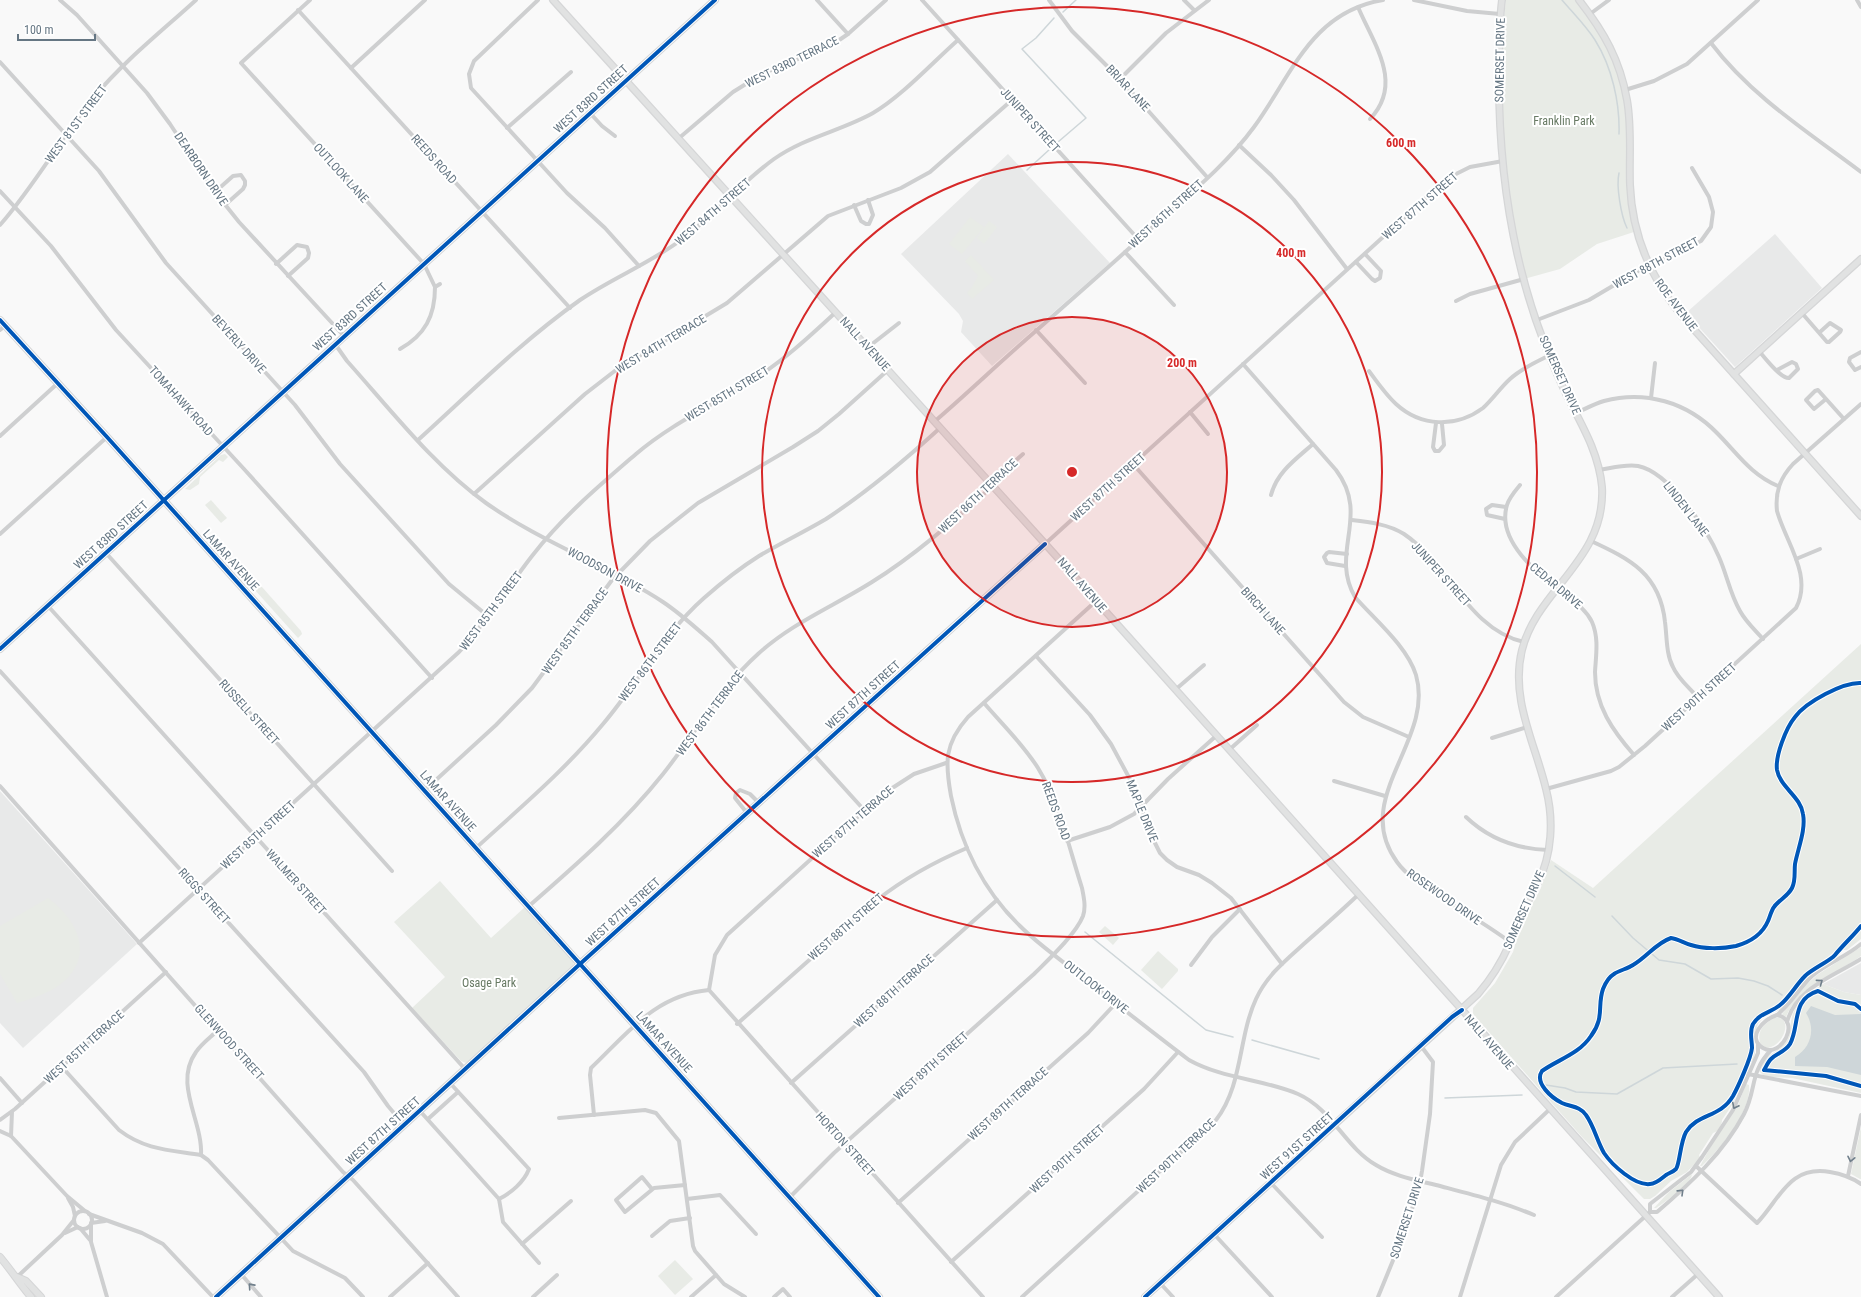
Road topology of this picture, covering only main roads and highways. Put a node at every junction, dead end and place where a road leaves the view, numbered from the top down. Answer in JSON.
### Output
{"nodes":[{"id":1,"x":0,"y":1257,"type":"edge"},
{"id":2,"x":17,"y":1276,"type":"junction"},
{"id":3,"x":31,"y":1297,"type":"edge"},
{"id":4,"x":41,"y":1297,"type":"edge"}],
"edges":[{"from":1,"to":2,"type":"main road"},
{"from":2,"to":3,"type":"main road"},
{"from":2,"to":4,"type":"main road"}]}
